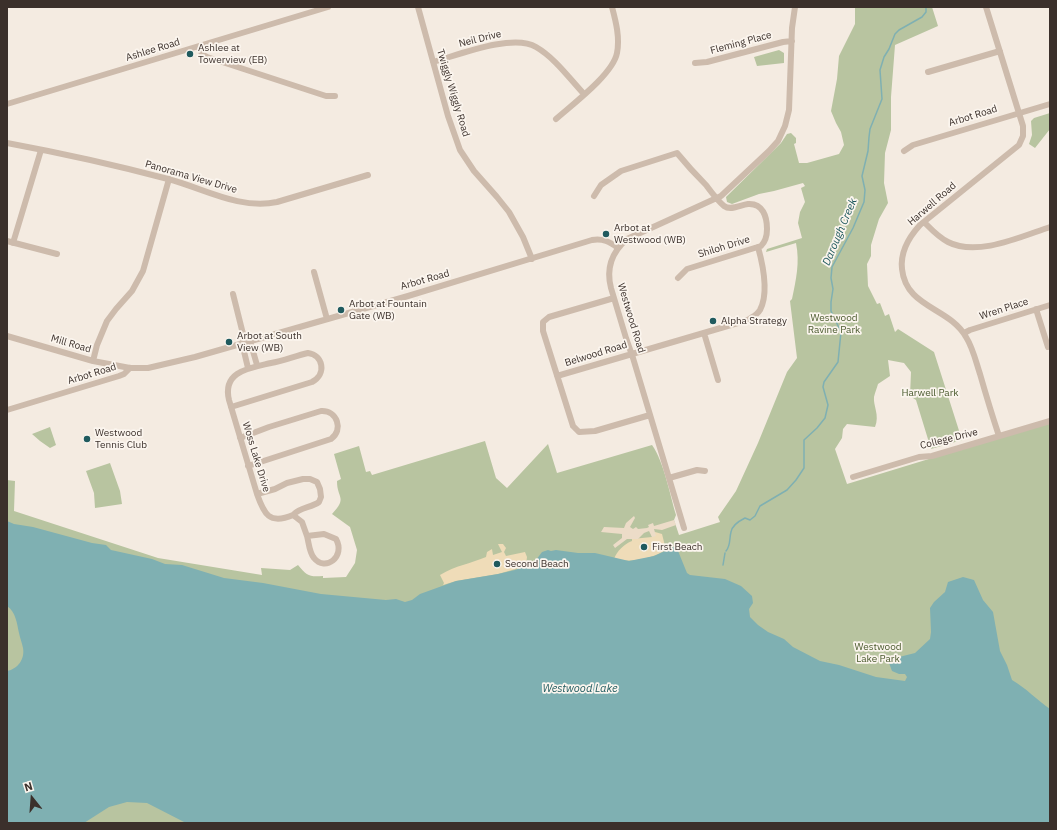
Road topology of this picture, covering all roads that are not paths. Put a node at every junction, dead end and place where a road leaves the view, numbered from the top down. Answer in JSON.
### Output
{"nodes":[{"id":1,"x":328,"y":7,"type":"edge"},
{"id":2,"x":418,"y":7,"type":"edge"},
{"id":3,"x":612,"y":7,"type":"edge"},
{"id":4,"x":795,"y":7,"type":"edge"},
{"id":5,"x":986,"y":7,"type":"edge"},
{"id":6,"x":792,"y":42,"type":"junction"},
{"id":7,"x":198,"y":47,"type":"junction"},
{"id":8,"x":1000,"y":51,"type":"junction"},
{"id":9,"x":433,"y":62,"type":"junction"},
{"id":10,"x":695,"y":63,"type":"dead end"},
{"id":11,"x":928,"y":72,"type":"dead end"},
{"id":12,"x":584,"y":94,"type":"junction"},
{"id":13,"x":335,"y":96,"type":"dead end"},
{"id":14,"x":7,"y":104,"type":"edge"},
{"id":15,"x":1050,"y":104,"type":"edge"},
{"id":16,"x":1019,"y":113,"type":"junction"},
{"id":17,"x":556,"y":118,"type":"dead end"},
{"id":18,"x":7,"y":143,"type":"edge"},
{"id":19,"x":41,"y":150,"type":"junction"},
{"id":20,"x":904,"y":151,"type":"dead end"},
{"id":21,"x":368,"y":175,"type":"dead end"},
{"id":22,"x":169,"y":179,"type":"junction"},
{"id":23,"x":594,"y":196,"type":"dead end"},
{"id":24,"x":717,"y":199,"type":"junction"},
{"id":25,"x":924,"y":222,"type":"junction"},
{"id":26,"x":1050,"y":227,"type":"edge"},
{"id":27,"x":10,"y":242,"type":"edge"},
{"id":28,"x":618,"y":248,"type":"junction"},
{"id":29,"x":758,"y":248,"type":"junction"},
{"id":30,"x":57,"y":254,"type":"dead end"},
{"id":31,"x":532,"y":259,"type":"junction"},
{"id":32,"x":314,"y":272,"type":"dead end"},
{"id":33,"x":678,"y":278,"type":"dead end"},
{"id":34,"x":233,"y":294,"type":"dead end"},
{"id":35,"x":614,"y":298,"type":"junction"},
{"id":36,"x":1050,"y":305,"type":"edge"},
{"id":37,"x":1036,"y":309,"type":"junction"},
{"id":38,"x":328,"y":319,"type":"junction"},
{"id":39,"x":704,"y":333,"type":"junction"},
{"id":40,"x":964,"y":333,"type":"junction"},
{"id":41,"x":7,"y":336,"type":"edge"},
{"id":42,"x":246,"y":342,"type":"junction"},
{"id":43,"x":1048,"y":347,"type":"dead end"},
{"id":44,"x":632,"y":354,"type":"junction"},
{"id":45,"x":93,"y":361,"type":"junction"},
{"id":46,"x":257,"y":365,"type":"junction"},
{"id":47,"x":130,"y":368,"type":"junction"},
{"id":48,"x":248,"y":368,"type":"junction"},
{"id":49,"x":557,"y":376,"type":"junction"},
{"id":50,"x":718,"y":380,"type":"dead end"},
{"id":51,"x":231,"y":407,"type":"junction"},
{"id":52,"x":7,"y":410,"type":"edge"},
{"id":53,"x":650,"y":415,"type":"junction"},
{"id":54,"x":1050,"y":421,"type":"edge"},
{"id":55,"x":999,"y":436,"type":"junction"},
{"id":56,"x":240,"y":438,"type":"junction"},
{"id":57,"x":248,"y":466,"type":"junction"},
{"id":58,"x":705,"y":471,"type":"dead end"},
{"id":59,"x":853,"y":477,"type":"dead end"},
{"id":60,"x":669,"y":478,"type":"junction"},
{"id":61,"x":256,"y":494,"type":"junction"},
{"id":62,"x":293,"y":515,"type":"junction"},
{"id":63,"x":684,"y":528,"type":"dead end"},
{"id":64,"x":307,"y":536,"type":"junction"}],
"edges":[{"from":1,"to":7,"type":"street","name":"Ashlee Road"},
{"from":2,"to":9,"type":"street","name":"Twiggly Wiggly Road"},
{"from":3,"to":12,"type":"street"},
{"from":4,"to":6,"type":"street","name":"Westwood Road"},
{"from":5,"to":8,"type":"street","name":"Harwell Road"},
{"from":6,"to":10,"type":"street","name":"Fleming Place"},
{"from":6,"to":24,"type":"street","name":"Westwood Road"},
{"from":7,"to":13,"type":"street"},
{"from":7,"to":14,"type":"street","name":"Ashlee Road"},
{"from":8,"to":11,"type":"street"},
{"from":8,"to":16,"type":"street","name":"Harwell Road"},
{"from":9,"to":12,"type":"street","name":"Neil Drive"},
{"from":9,"to":31,"type":"street","name":"Twiggly Wiggly Road"},
{"from":12,"to":17,"type":"street"},
{"from":15,"to":16,"type":"street","name":"Arbot Road"},
{"from":16,"to":20,"type":"street","name":"Arbot Road"},
{"from":16,"to":25,"type":"street","name":"Harwell Road"},
{"from":18,"to":19,"type":"street","name":"Panorama View Drive"},
{"from":19,"to":22,"type":"street","name":"Panorama View Drive"},
{"from":19,"to":27,"type":"street"},
{"from":21,"to":22,"type":"street","name":"Panorama View Drive"},
{"from":22,"to":45,"type":"street"},
{"from":23,"to":24,"type":"street"},
{"from":24,"to":28,"type":"street","name":"Westwood Road"},
{"from":24,"to":29,"type":"street","name":"Shiloh Drive"},
{"from":25,"to":26,"type":"street"},
{"from":25,"to":40,"type":"street","name":"Harwell Road"},
{"from":27,"to":30,"type":"street"},
{"from":28,"to":31,"type":"street","name":"Arbot Road"},
{"from":28,"to":35,"type":"street","name":"Westwood Road"},
{"from":29,"to":33,"type":"street","name":"Shiloh Drive"},
{"from":29,"to":39,"type":"street","name":"Belwood Road"},
{"from":31,"to":38,"type":"street","name":"Arbot Road"},
{"from":32,"to":38,"type":"street"},
{"from":34,"to":42,"type":"street"},
{"from":35,"to":44,"type":"street","name":"Westwood Road"},
{"from":35,"to":49,"type":"street"},
{"from":36,"to":37,"type":"street","name":"Wren Place"},
{"from":37,"to":40,"type":"street","name":"Wren Place"},
{"from":37,"to":43,"type":"street"},
{"from":38,"to":42,"type":"street","name":"Arbot Road"},
{"from":39,"to":44,"type":"street","name":"Belwood Road"},
{"from":39,"to":50,"type":"street"},
{"from":40,"to":55,"type":"street","name":"Harwell Road"},
{"from":41,"to":45,"type":"street","name":"Mill Road"},
{"from":42,"to":46,"type":"street"},
{"from":42,"to":47,"type":"street","name":"Arbot Road"},
{"from":42,"to":48,"type":"street"},
{"from":44,"to":49,"type":"street","name":"Belwood Road"},
{"from":44,"to":53,"type":"street","name":"Westwood Road"},
{"from":45,"to":47,"type":"street","name":"Mill Road"},
{"from":46,"to":48,"type":"street","name":"Woss Lake Drive"},
{"from":46,"to":51,"type":"street","name":"Woss Lake Drive"},
{"from":47,"to":52,"type":"street","name":"Arbot Road"},
{"from":48,"to":51,"type":"street","name":"Woss Lake Drive"},
{"from":49,"to":53,"type":"street"},
{"from":51,"to":56,"type":"street","name":"Woss Lake Drive"},
{"from":53,"to":60,"type":"street","name":"Westwood Road"},
{"from":54,"to":55,"type":"street","name":"College Drive"},
{"from":55,"to":59,"type":"street","name":"College Drive"},
{"from":56,"to":57,"type":"street","name":"Woss Lake Drive"},
{"from":56,"to":57,"type":"street"},
{"from":57,"to":61,"type":"street","name":"Woss Lake Drive"},
{"from":58,"to":60,"type":"street"},
{"from":60,"to":63,"type":"street","name":"Westwood Road"},
{"from":61,"to":62,"type":"street","name":"Woss Lake Drive"},
{"from":61,"to":62,"type":"street"},
{"from":62,"to":64,"type":"street"},
{"from":64,"to":64,"type":"street"}]}
